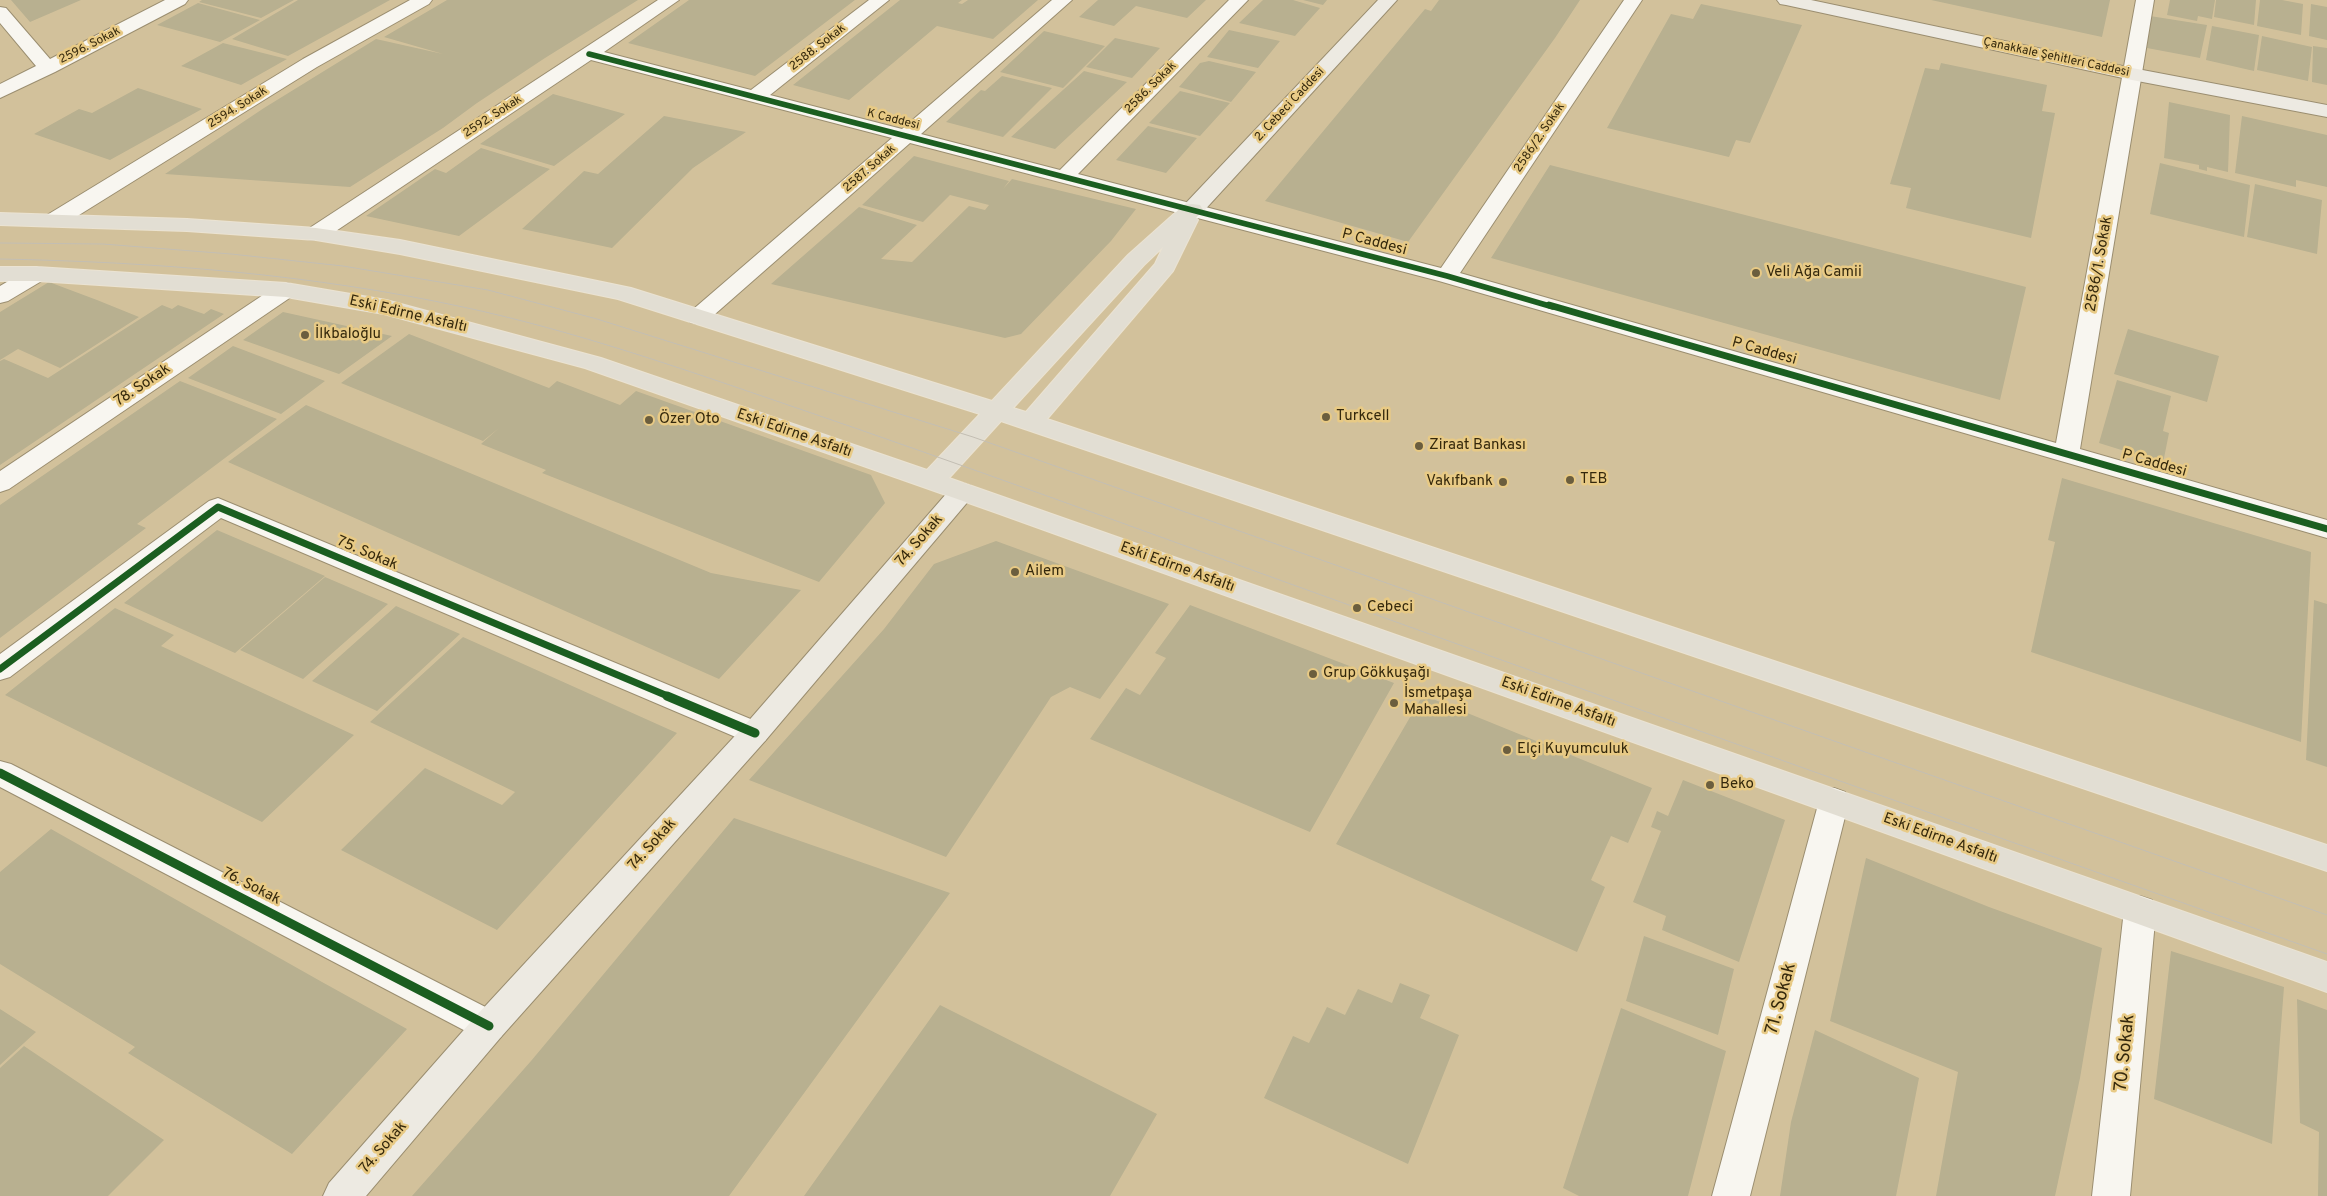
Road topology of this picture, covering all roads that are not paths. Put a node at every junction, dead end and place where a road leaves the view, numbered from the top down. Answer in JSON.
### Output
{"nodes":[{"id":1,"x":179,"y":0,"type":"edge"},
{"id":2,"x":423,"y":0,"type":"edge"},
{"id":3,"x":670,"y":0,"type":"edge"},
{"id":4,"x":880,"y":0,"type":"edge"},
{"id":5,"x":1063,"y":0,"type":"edge"},
{"id":6,"x":1239,"y":0,"type":"edge"},
{"id":7,"x":1388,"y":0,"type":"edge"},
{"id":8,"x":1633,"y":0,"type":"edge"},
{"id":9,"x":1786,"y":0,"type":"edge"},
{"id":10,"x":2146,"y":0,"type":"edge"},
{"id":11,"x":0,"y":12,"type":"edge"},
{"id":12,"x":589,"y":54,"type":"junction"},
{"id":13,"x":48,"y":68,"type":"junction"},
{"id":14,"x":2132,"y":74,"type":"junction"},
{"id":15,"x":0,"y":92,"type":"edge"},
{"id":16,"x":756,"y":96,"type":"junction"},
{"id":17,"x":2327,"y":111,"type":"edge"},
{"id":18,"x":909,"y":136,"type":"junction"},
{"id":19,"x":1064,"y":177,"type":"junction"},
{"id":20,"x":1192,"y":210,"type":"junction"},
{"id":21,"x":0,"y":218,"type":"edge"},
{"id":22,"x":56,"y":220,"type":"junction"},
{"id":23,"x":316,"y":234,"type":"junction"},
{"id":24,"x":0,"y":274,"type":"edge"},
{"id":25,"x":37,"y":274,"type":"junction"},
{"id":26,"x":1446,"y":276,"type":"junction"},
{"id":27,"x":286,"y":290,"type":"junction"},
{"id":28,"x":0,"y":296,"type":"edge"},
{"id":29,"x":698,"y":317,"type":"junction"},
{"id":30,"x":997,"y":411,"type":"junction"},
{"id":31,"x":1032,"y":422,"type":"junction"},
{"id":32,"x":2067,"y":453,"type":"junction"},
{"id":33,"x":0,"y":482,"type":"edge"},
{"id":34,"x":932,"y":482,"type":"junction"},
{"id":35,"x":962,"y":492,"type":"junction"},
{"id":36,"x":2327,"y":529,"type":"edge"},
{"id":37,"x":0,"y":669,"type":"edge"},
{"id":38,"x":755,"y":733,"type":"junction"},
{"id":39,"x":0,"y":773,"type":"edge"},
{"id":40,"x":1834,"y":801,"type":"junction"},
{"id":41,"x":2327,"y":858,"type":"edge"},
{"id":42,"x":2140,"y":910,"type":"junction"},
{"id":43,"x":2327,"y":977,"type":"edge"},
{"id":44,"x":489,"y":1026,"type":"junction"},
{"id":45,"x":342,"y":1196,"type":"edge"},
{"id":46,"x":1731,"y":1196,"type":"edge"},
{"id":47,"x":2111,"y":1196,"type":"edge"}],
"edges":[{"from":1,"to":13,"type":"street","name":"2596. Sokak"},
{"from":2,"to":22,"type":"street","name":"2594. Sokak"},
{"from":3,"to":12,"type":"street","name":"2592. Sokak"},
{"from":4,"to":16,"type":"street","name":"2588. Sokak"},
{"from":5,"to":18,"type":"street","name":"2587. Sokak"},
{"from":6,"to":19,"type":"street","name":"2586. Sokak"},
{"from":7,"to":20,"type":"main road","name":"2. Cebeci Caddesi"},
{"from":8,"to":26,"type":"street","name":"2586/2. Sokak"},
{"from":9,"to":14,"type":"main road","name":"Çanakkale Şehitleri Caddesi"},
{"from":10,"to":14,"type":"street","name":"2586/1. Sokak"},
{"from":11,"to":13,"type":"street"},
{"from":12,"to":16,"type":"street","name":"K Caddesi"},
{"from":12,"to":23,"type":"street","name":"2592. Sokak"},
{"from":13,"to":15,"type":"street","name":"2596. Sokak"},
{"from":14,"to":17,"type":"main road","name":"Çanakkale Şehitleri Caddesi"},
{"from":14,"to":32,"type":"street","name":"2586/1. Sokak"},
{"from":16,"to":18,"type":"street","name":"K Caddesi"},
{"from":18,"to":19,"type":"street","name":"K Caddesi"},
{"from":18,"to":29,"type":"street","name":"2587. Sokak"},
{"from":19,"to":20,"type":"street","name":"K Caddesi"},
{"from":20,"to":26,"type":"street","name":"P Caddesi"},
{"from":20,"to":30,"type":"main road"},
{"from":20,"to":31,"type":"main road"},
{"from":21,"to":22,"type":"main road"},
{"from":22,"to":23,"type":"main road"},
{"from":23,"to":29,"type":"main road"},
{"from":24,"to":25,"type":"main road","name":"Eski Edirne Asfaltı"},
{"from":25,"to":27,"type":"main road","name":"Eski Edirne Asfaltı"},
{"from":25,"to":28,"type":"street"},
{"from":26,"to":32,"type":"street","name":"P Caddesi"},
{"from":27,"to":33,"type":"street","name":"78. Sokak"},
{"from":27,"to":34,"type":"main road","name":"Eski Edirne Asfaltı"},
{"from":29,"to":30,"type":"main road"},
{"from":30,"to":31,"type":"main road"},
{"from":30,"to":34,"type":"main road"},
{"from":31,"to":41,"type":"main road"},
{"from":32,"to":36,"type":"street","name":"P Caddesi"},
{"from":34,"to":35,"type":"main road","name":"Eski Edirne Asfaltı"},
{"from":35,"to":38,"type":"main road","name":"74. Sokak"},
{"from":35,"to":40,"type":"main road","name":"Eski Edirne Asfaltı"},
{"from":37,"to":38,"type":"street","name":"75. Sokak"},
{"from":38,"to":44,"type":"main road","name":"74. Sokak"},
{"from":39,"to":44,"type":"street","name":"76. Sokak"},
{"from":40,"to":42,"type":"main road","name":"Eski Edirne Asfaltı"},
{"from":40,"to":46,"type":"street","name":"71. Sokak"},
{"from":42,"to":43,"type":"main road","name":"Eski Edirne Asfaltı"},
{"from":42,"to":47,"type":"street","name":"70. Sokak"},
{"from":44,"to":45,"type":"main road","name":"74. Sokak"}]}
